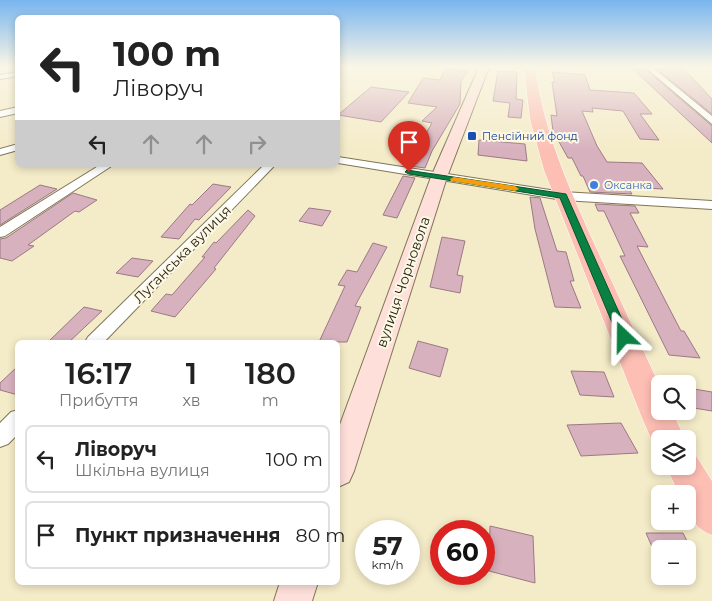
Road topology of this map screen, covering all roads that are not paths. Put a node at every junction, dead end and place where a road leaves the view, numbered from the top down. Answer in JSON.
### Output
{"nodes":[{"id":1,"x":473,"y":95,"type":"edge"},
{"id":2,"x":531,"y":95,"type":"edge"},
{"id":3,"x":681,"y":95,"type":"edge"},
{"id":4,"x":15,"y":111,"type":"edge"},
{"id":5,"x":0,"y":114,"type":"edge"},
{"id":6,"x":712,"y":121,"type":"edge"},
{"id":7,"x":15,"y":148,"type":"edge"},
{"id":8,"x":0,"y":152,"type":"edge"},
{"id":9,"x":340,"y":160,"type":"edge"},
{"id":10,"x":105,"y":167,"type":"edge"},
{"id":11,"x":268,"y":167,"type":"edge"},
{"id":12,"x":439,"y":177,"type":"junction"},
{"id":13,"x":563,"y":196,"type":"junction"},
{"id":14,"x":712,"y":206,"type":"edge"},
{"id":15,"x":0,"y":233,"type":"edge"},
{"id":16,"x":96,"y":340,"type":"edge"},
{"id":17,"x":15,"y":422,"type":"edge"},
{"id":18,"x":664,"y":430,"type":"edge"},
{"id":19,"x":0,"y":437,"type":"edge"},
{"id":20,"x":340,"y":465,"type":"edge"},
{"id":21,"x":689,"y":475,"type":"edge"},
{"id":22,"x":712,"y":516,"type":"edge"},
{"id":23,"x":298,"y":585,"type":"edge"},
{"id":24,"x":293,"y":601,"type":"edge"}],
"edges":[{"from":1,"to":12,"type":"main road","name":"вулиця Чорновола"},
{"from":2,"to":13,"type":"main road"},
{"from":3,"to":6,"type":"street"},
{"from":4,"to":5,"type":"street"},
{"from":7,"to":8,"type":"street"},
{"from":9,"to":12,"type":"street"},
{"from":10,"to":15,"type":"street"},
{"from":11,"to":16,"type":"street","name":"Луганська вулиця"},
{"from":12,"to":13,"type":"street"},
{"from":12,"to":20,"type":"main road","name":"вулиця Чорновола"},
{"from":13,"to":14,"type":"street"},
{"from":13,"to":18,"type":"main road"},
{"from":17,"to":19,"type":"street"},
{"from":21,"to":22,"type":"main road"},
{"from":23,"to":24,"type":"main road"}]}
